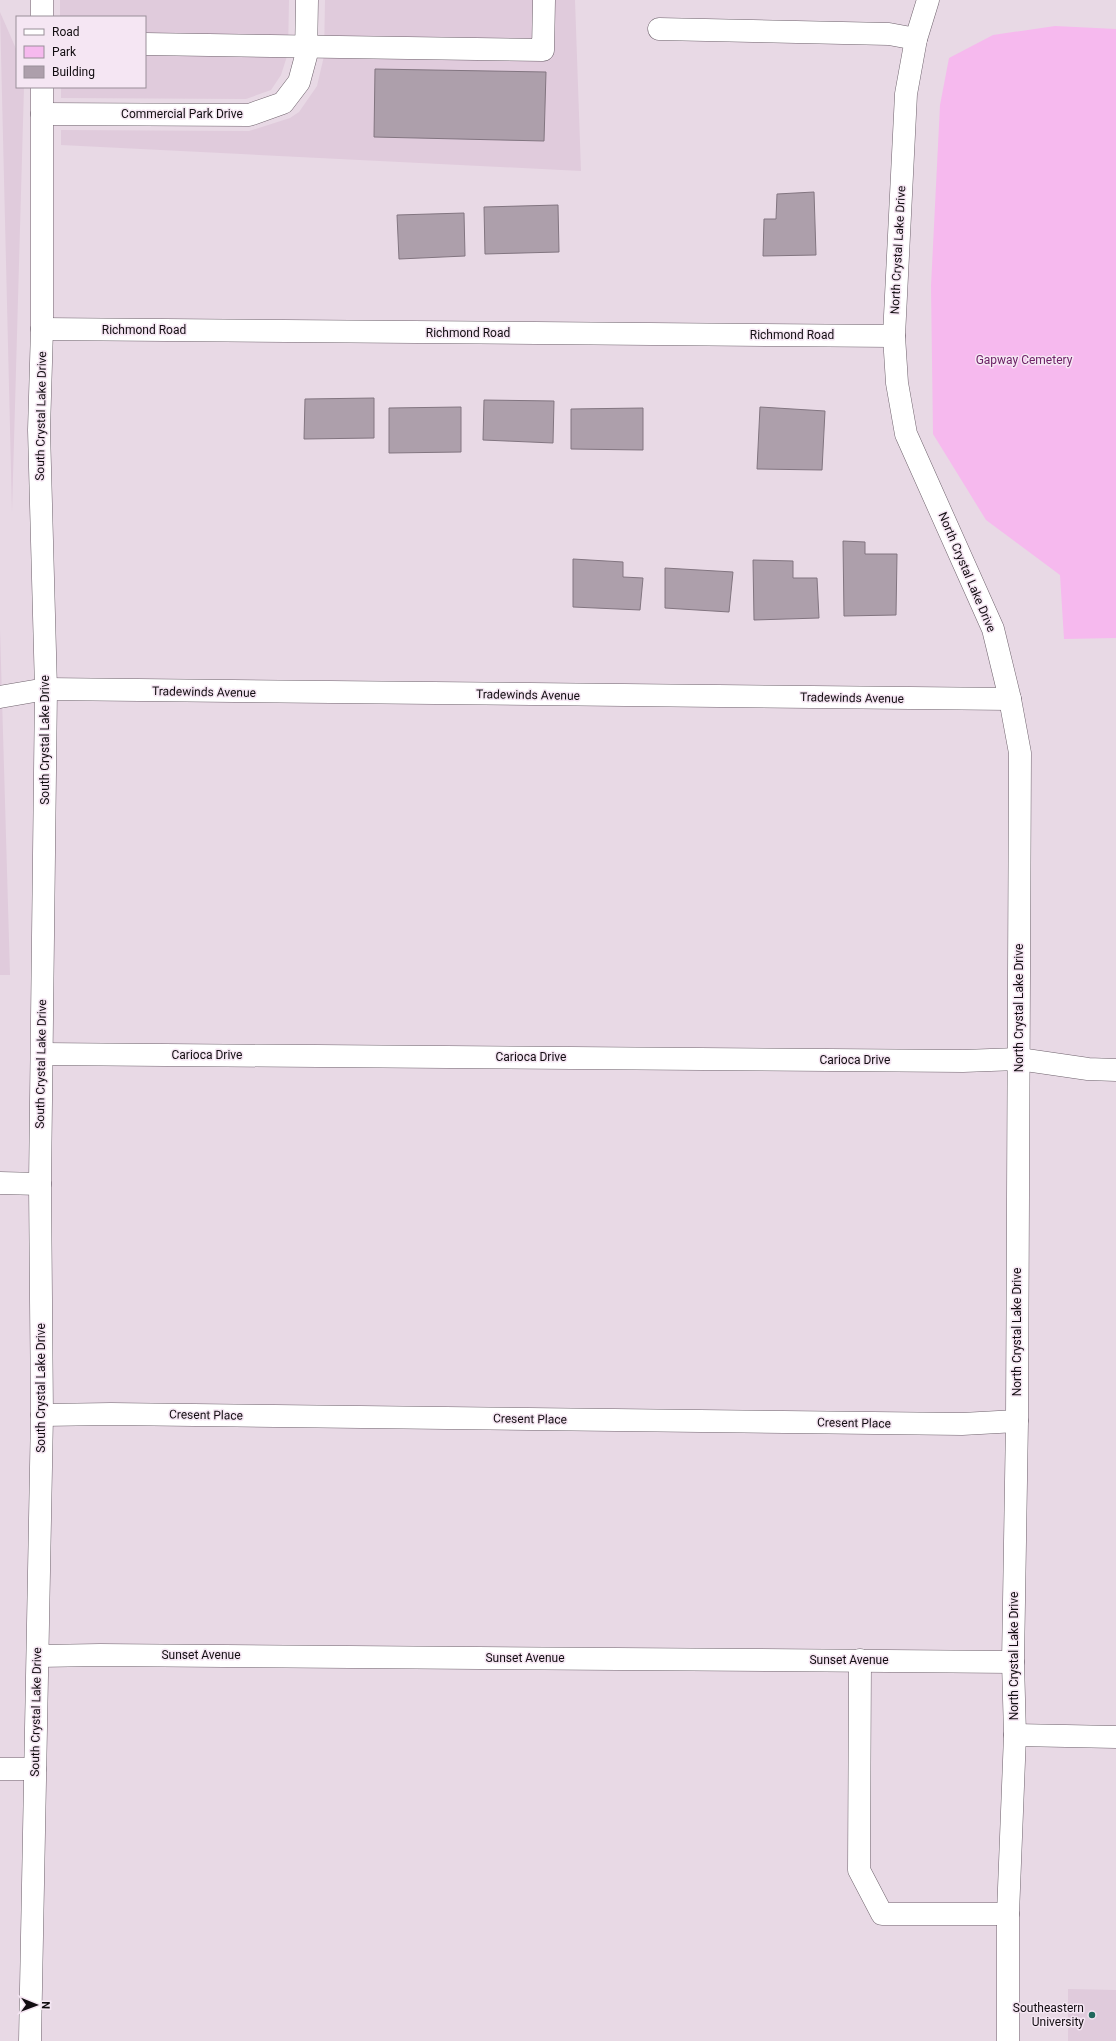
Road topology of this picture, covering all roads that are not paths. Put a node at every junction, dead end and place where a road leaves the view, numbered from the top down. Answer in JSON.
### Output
{"nodes":[{"id":1,"x":42,"y":0,"type":"edge"},
{"id":2,"x":307,"y":0,"type":"edge"},
{"id":3,"x":544,"y":0,"type":"edge"},
{"id":4,"x":928,"y":0,"type":"edge"},
{"id":5,"x":42,"y":16,"type":"edge"},
{"id":6,"x":658,"y":29,"type":"dead end"},
{"id":7,"x":916,"y":39,"type":"junction"},
{"id":8,"x":146,"y":44,"type":"edge"},
{"id":9,"x":306,"y":46,"type":"junction"},
{"id":10,"x":42,"y":88,"type":"edge"},
{"id":11,"x":42,"y":114,"type":"junction"},
{"id":12,"x":42,"y":329,"type":"junction"},
{"id":13,"x":894,"y":336,"type":"junction"},
{"id":14,"x":46,"y":689,"type":"junction"},
{"id":15,"x":0,"y":697,"type":"edge"},
{"id":16,"x":1010,"y":699,"type":"junction"},
{"id":17,"x":42,"y":1054,"type":"junction"},
{"id":18,"x":1019,"y":1059,"type":"junction"},
{"id":19,"x":1116,"y":1070,"type":"edge"},
{"id":20,"x":0,"y":1183,"type":"edge"},
{"id":21,"x":40,"y":1184,"type":"junction"},
{"id":22,"x":42,"y":1415,"type":"junction"},
{"id":23,"x":1017,"y":1421,"type":"junction"},
{"id":24,"x":38,"y":1656,"type":"junction"},
{"id":25,"x":860,"y":1660,"type":"junction"},
{"id":26,"x":1012,"y":1662,"type":"junction"},
{"id":27,"x":1016,"y":1735,"type":"junction"},
{"id":28,"x":1116,"y":1737,"type":"edge"},
{"id":29,"x":0,"y":1769,"type":"edge"},
{"id":30,"x":35,"y":1769,"type":"junction"},
{"id":31,"x":1008,"y":1914,"type":"junction"},
{"id":32,"x":30,"y":2041,"type":"edge"},
{"id":33,"x":1008,"y":2041,"type":"edge"}],
"edges":[{"from":1,"to":5,"type":"street"},
{"from":2,"to":9,"type":"street","name":"Commercial Park Drive"},
{"from":3,"to":9,"type":"street"},
{"from":4,"to":7,"type":"street","name":"North Crystal Lake Drive"},
{"from":6,"to":7,"type":"street"},
{"from":7,"to":13,"type":"street","name":"North Crystal Lake Drive"},
{"from":8,"to":9,"type":"street"},
{"from":9,"to":11,"type":"street","name":"Commercial Park Drive"},
{"from":10,"to":11,"type":"street","name":"South Crystal Lake Drive"},
{"from":11,"to":12,"type":"street","name":"South Crystal Lake Drive"},
{"from":12,"to":13,"type":"street","name":"Richmond Road"},
{"from":12,"to":14,"type":"street","name":"South Crystal Lake Drive"},
{"from":13,"to":16,"type":"street","name":"North Crystal Lake Drive"},
{"from":14,"to":15,"type":"street","name":"Tradewinds Avenue"},
{"from":14,"to":16,"type":"street","name":"Tradewinds Avenue"},
{"from":14,"to":17,"type":"street","name":"South Crystal Lake Drive"},
{"from":16,"to":18,"type":"street","name":"North Crystal Lake Drive"},
{"from":17,"to":18,"type":"street","name":"Carioca Drive"},
{"from":17,"to":21,"type":"street","name":"South Crystal Lake Drive"},
{"from":18,"to":19,"type":"street","name":"Carioca Drive"},
{"from":18,"to":23,"type":"street","name":"North Crystal Lake Drive"},
{"from":20,"to":21,"type":"street"},
{"from":21,"to":22,"type":"street","name":"South Crystal Lake Drive"},
{"from":22,"to":23,"type":"street","name":"Cresent Place"},
{"from":22,"to":24,"type":"street","name":"South Crystal Lake Drive"},
{"from":23,"to":26,"type":"street","name":"North Crystal Lake Drive"},
{"from":24,"to":25,"type":"street","name":"Sunset Avenue"},
{"from":24,"to":30,"type":"street","name":"South Crystal Lake Drive"},
{"from":25,"to":26,"type":"street","name":"Sunset Avenue"},
{"from":25,"to":31,"type":"street"},
{"from":26,"to":27,"type":"street","name":"North Crystal Lake Drive"},
{"from":27,"to":28,"type":"street"},
{"from":27,"to":31,"type":"street","name":"North Crystal Lake Drive"},
{"from":29,"to":30,"type":"street"},
{"from":30,"to":32,"type":"street","name":"South Crystal Lake Drive"},
{"from":31,"to":33,"type":"street","name":"North Crystal Lake Drive"}]}
